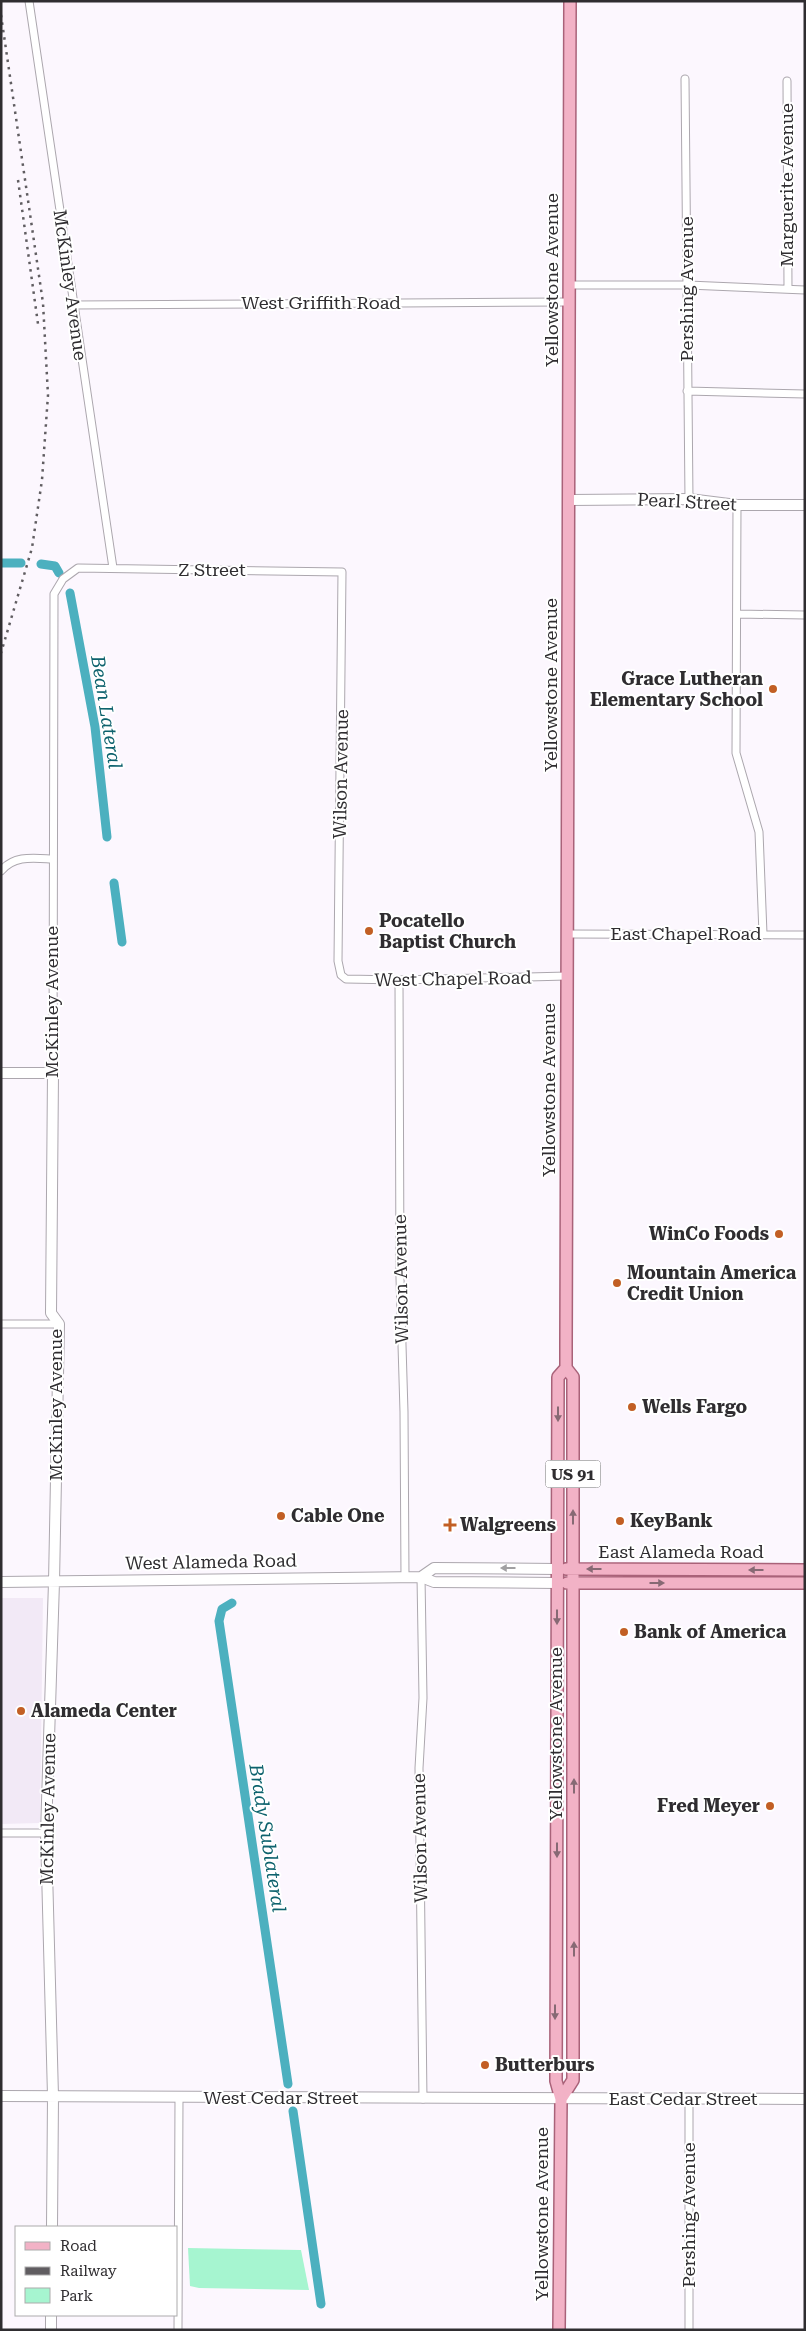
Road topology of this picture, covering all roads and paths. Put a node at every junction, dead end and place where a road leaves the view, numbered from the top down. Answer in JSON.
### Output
{"nodes":[{"id":1,"x":29,"y":1,"type":"edge"},
{"id":2,"x":570,"y":1,"type":"edge"},
{"id":3,"x":685,"y":79,"type":"dead end"},
{"id":4,"x":787,"y":80,"type":"dead end"},
{"id":5,"x":688,"y":284,"type":"junction"},
{"id":6,"x":569,"y":285,"type":"junction"},
{"id":7,"x":788,"y":289,"type":"junction"},
{"id":8,"x":805,"y":290,"type":"edge"},
{"id":9,"x":569,"y":302,"type":"junction"},
{"id":10,"x":73,"y":305,"type":"junction"},
{"id":11,"x":687,"y":391,"type":"junction"},
{"id":12,"x":805,"y":394,"type":"edge"},
{"id":13,"x":569,"y":500,"type":"junction"},
{"id":14,"x":689,"y":500,"type":"junction"},
{"id":15,"x":738,"y":505,"type":"junction"},
{"id":16,"x":805,"y":505,"type":"edge"},
{"id":17,"x":83,"y":568,"type":"joint"},
{"id":18,"x":113,"y":568,"type":"junction"},
{"id":19,"x":342,"y":572,"type":"joint"},
{"id":20,"x":736,"y":614,"type":"junction"},
{"id":21,"x":805,"y":615,"type":"edge"},
{"id":22,"x":52,"y":859,"type":"junction"},
{"id":23,"x":1,"y":871,"type":"edge"},
{"id":24,"x":568,"y":934,"type":"junction"},
{"id":25,"x":763,"y":934,"type":"junction"},
{"id":26,"x":805,"y":935,"type":"edge"},
{"id":27,"x":341,"y":975,"type":"joint"},
{"id":28,"x":567,"y":976,"type":"junction"},
{"id":29,"x":399,"y":980,"type":"junction"},
{"id":30,"x":1,"y":1073,"type":"edge"},
{"id":31,"x":53,"y":1073,"type":"junction"},
{"id":32,"x":1,"y":1324,"type":"edge"},
{"id":33,"x":59,"y":1324,"type":"junction"},
{"id":34,"x":566,"y":1368,"type":"junction"},
{"id":35,"x":557,"y":1569,"type":"junction"},
{"id":36,"x":574,"y":1569,"type":"junction"},
{"id":37,"x":805,"y":1570,"type":"edge"},
{"id":38,"x":405,"y":1577,"type":"junction"},
{"id":39,"x":421,"y":1577,"type":"junction"},
{"id":40,"x":1,"y":1582,"type":"edge"},
{"id":41,"x":54,"y":1582,"type":"junction"},
{"id":42,"x":557,"y":1583,"type":"junction"},
{"id":43,"x":574,"y":1583,"type":"junction"},
{"id":44,"x":805,"y":1583,"type":"edge"},
{"id":45,"x":1,"y":1833,"type":"edge"},
{"id":46,"x":46,"y":1833,"type":"junction"},
{"id":47,"x":1,"y":2096,"type":"edge"},
{"id":48,"x":52,"y":2096,"type":"junction"},
{"id":49,"x":179,"y":2098,"type":"junction"},
{"id":50,"x":561,"y":2099,"type":"junction"},
{"id":51,"x":805,"y":2099,"type":"edge"},
{"id":52,"x":423,"y":2100,"type":"junction"},
{"id":53,"x":689,"y":2100,"type":"junction"},
{"id":54,"x":52,"y":2226,"type":"edge"},
{"id":55,"x":51,"y":2316,"type":"edge"},
{"id":56,"x":51,"y":2330,"type":"edge"},
{"id":57,"x":178,"y":2330,"type":"edge"},
{"id":58,"x":559,"y":2330,"type":"edge"},
{"id":59,"x":689,"y":2330,"type":"edge"}],
"edges":[{"from":1,"to":10,"type":"street","name":"McKinley Avenue"},
{"from":2,"to":6,"type":"main road","name":"Yellowstone Avenue","number":"US 91"},
{"from":3,"to":5,"type":"street","name":"Pershing Avenue"},
{"from":4,"to":7,"type":"street","name":"Marguerite Avenue"},
{"from":5,"to":6,"type":"street"},
{"from":5,"to":7,"type":"street"},
{"from":5,"to":11,"type":"street","name":"Pershing Avenue"},
{"from":6,"to":9,"type":"main road","name":"Yellowstone Avenue","number":"US 91"},
{"from":7,"to":8,"type":"street"},
{"from":9,"to":10,"type":"street","name":"West Griffith Road"},
{"from":9,"to":13,"type":"main road","name":"Yellowstone Avenue","number":"US 91"},
{"from":10,"to":18,"type":"street","name":"McKinley Avenue"},
{"from":11,"to":12,"type":"street"},
{"from":11,"to":14,"type":"street","name":"Pershing Avenue"},
{"from":13,"to":14,"type":"street","name":"Pearl Street"},
{"from":13,"to":24,"type":"main road","name":"Yellowstone Avenue","number":"US 91"},
{"from":14,"to":15,"type":"street","name":"Pearl Street"},
{"from":15,"to":16,"type":"street","name":"Pearl Street"},
{"from":15,"to":20,"type":"street"},
{"from":17,"to":18,"type":"street","name":"Z Street"},
{"from":17,"to":22,"type":"street","name":"McKinley Avenue"},
{"from":18,"to":19,"type":"street","name":"Z Street"},
{"from":19,"to":27,"type":"street","name":"Wilson Avenue"},
{"from":20,"to":21,"type":"street"},
{"from":20,"to":25,"type":"street"},
{"from":22,"to":23,"type":"street"},
{"from":22,"to":31,"type":"street","name":"McKinley Avenue"},
{"from":24,"to":25,"type":"street","name":"East Chapel Road"},
{"from":24,"to":28,"type":"main road","name":"Yellowstone Avenue","number":"US 91"},
{"from":25,"to":26,"type":"street","name":"East Chapel Road"},
{"from":27,"to":29,"type":"street","name":"West Chapel Road"},
{"from":28,"to":29,"type":"street","name":"West Chapel Road"},
{"from":28,"to":34,"type":"main road","name":"Yellowstone Avenue","number":"US 91"},
{"from":29,"to":38,"type":"street","name":"Wilson Avenue"},
{"from":30,"to":31,"type":"street"},
{"from":31,"to":33,"type":"street","name":"McKinley Avenue"},
{"from":32,"to":33,"type":"street"},
{"from":33,"to":41,"type":"street","name":"McKinley Avenue"},
{"from":34,"to":35,"type":"main road","name":"Yellowstone Avenue","number":"US 91","one_way":true},
{"from":36,"to":34,"type":"main road","name":"Yellowstone Avenue","number":"US 91","one_way":true},
{"from":35,"to":36,"type":"main road","name":"East Alameda Road"},
{"from":35,"to":39,"type":"street","name":"West Alameda Road","one_way":true},
{"from":35,"to":42,"type":"main road","name":"Yellowstone Avenue"},
{"from":37,"to":36,"type":"main road","name":"East Alameda Road","one_way":true},
{"from":36,"to":43,"type":"main road","name":"Yellowstone Avenue","number":"US 91"},
{"from":38,"to":39,"type":"street","name":"West Alameda Road"},
{"from":38,"to":41,"type":"street","name":"West Alameda Road"},
{"from":39,"to":42,"type":"street","name":"West Alameda Road"},
{"from":39,"to":52,"type":"street","name":"Wilson Avenue"},
{"from":40,"to":41,"type":"street","name":"West Alameda Road"},
{"from":41,"to":46,"type":"street","name":"McKinley Avenue"},
{"from":42,"to":43,"type":"main road","name":"West Alameda Road"},
{"from":42,"to":50,"type":"main road","name":"Yellowstone Avenue","one_way":true},
{"from":43,"to":44,"type":"main road","name":"East Alameda Road","one_way":true},
{"from":50,"to":43,"type":"main road","name":"Yellowstone Avenue","one_way":true},
{"from":45,"to":46,"type":"street"},
{"from":46,"to":48,"type":"street","name":"McKinley Avenue"},
{"from":47,"to":48,"type":"street","name":"West Cedar Street"},
{"from":48,"to":49,"type":"street","name":"West Cedar Street"},
{"from":48,"to":54,"type":"street","name":"McKinley Avenue"},
{"from":49,"to":52,"type":"street","name":"West Cedar Street"},
{"from":49,"to":57,"type":"street"},
{"from":50,"to":52,"type":"street","name":"West Cedar Street"},
{"from":50,"to":53,"type":"street","name":"East Cedar Street"},
{"from":50,"to":58,"type":"main road","name":"Yellowstone Avenue"},
{"from":51,"to":53,"type":"street","name":"East Cedar Street"},
{"from":53,"to":59,"type":"street","name":"Pershing Avenue"},
{"from":55,"to":56,"type":"street"}]}
